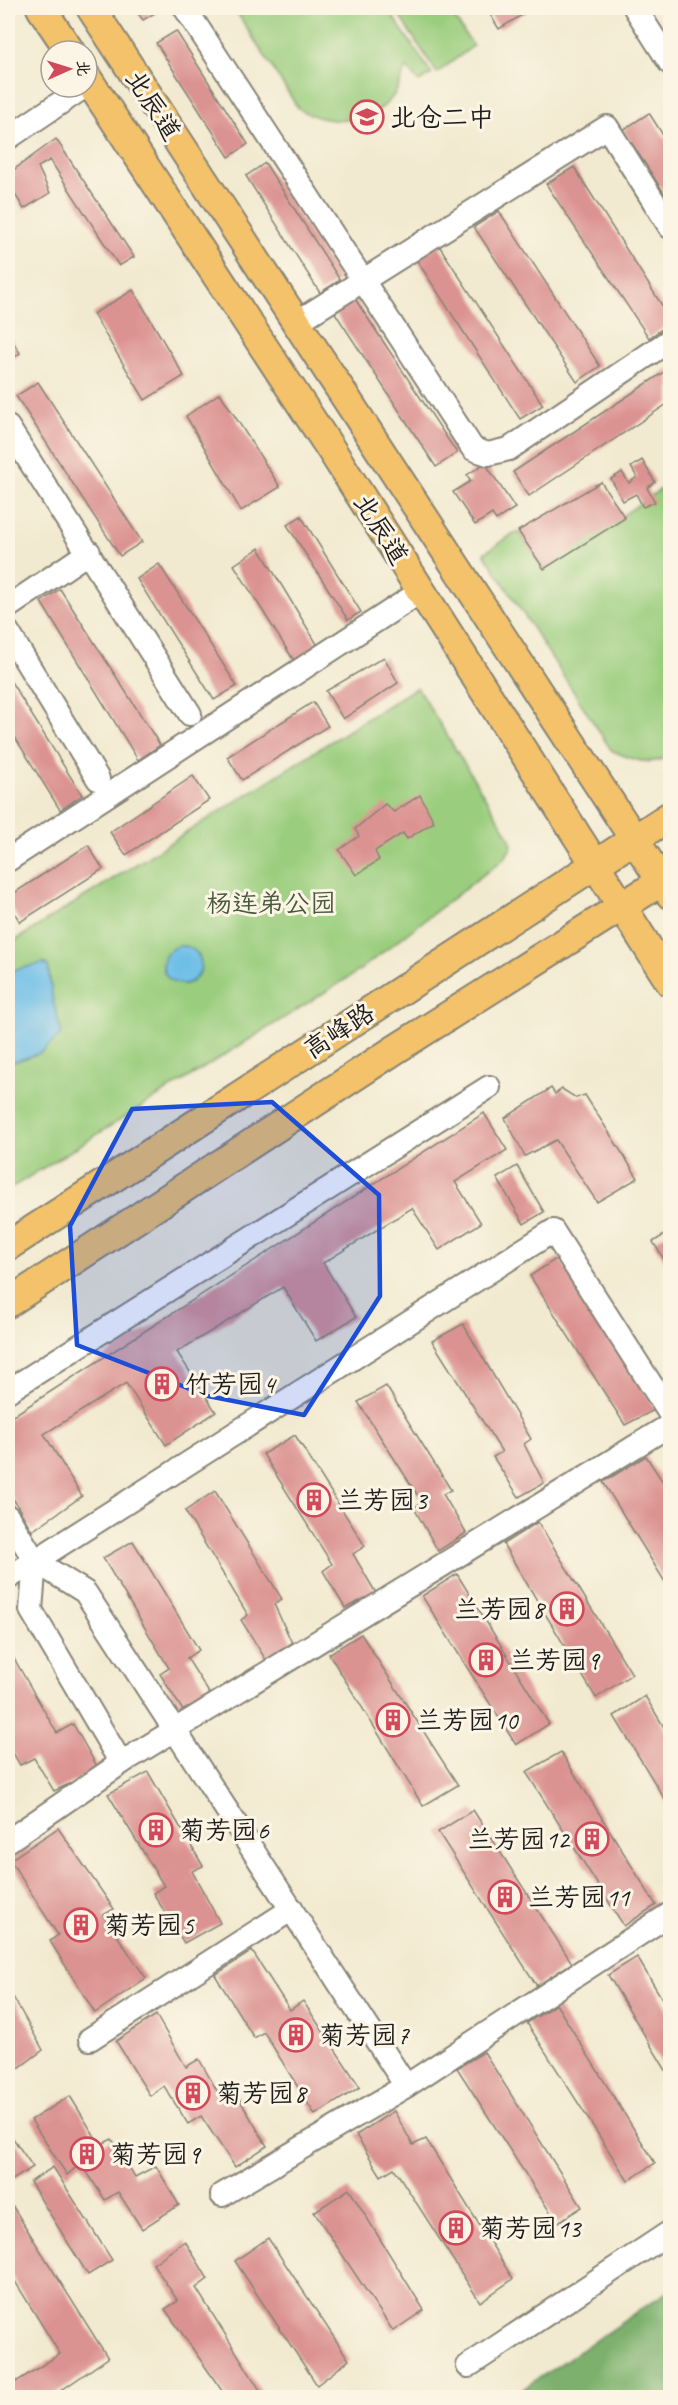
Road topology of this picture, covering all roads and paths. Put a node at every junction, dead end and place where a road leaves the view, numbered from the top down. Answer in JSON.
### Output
{"nodes":[{"id":1,"x":41,"y":8,"type":"edge"},
{"id":2,"x":91,"y":8,"type":"edge"},
{"id":3,"x":184,"y":8,"type":"edge"},
{"id":4,"x":635,"y":8,"type":"edge"},
{"id":5,"x":62,"y":39,"type":"edge"},
{"id":6,"x":670,"y":63,"type":"edge"},
{"id":7,"x":64,"y":99,"type":"edge"},
{"id":8,"x":98,"y":99,"type":"edge"},
{"id":9,"x":8,"y":138,"type":"edge"},
{"id":10,"x":670,"y":227,"type":"edge"},
{"id":11,"x":364,"y":280,"type":"junction"},
{"id":12,"x":297,"y":322,"type":"junction"},
{"id":13,"x":670,"y":340,"type":"edge"},
{"id":14,"x":8,"y":430,"type":"edge"},
{"id":15,"x":89,"y":552,"type":"junction"},
{"id":16,"x":420,"y":592,"type":"junction"},
{"id":17,"x":8,"y":607,"type":"edge"},
{"id":18,"x":8,"y":632,"type":"edge"},
{"id":19,"x":190,"y":714,"type":"dead end"},
{"id":20,"x":98,"y":779,"type":"dead end"},
{"id":21,"x":670,"y":816,"type":"edge"},
{"id":22,"x":635,"y":838,"type":"junction"},
{"id":23,"x":8,"y":860,"type":"edge"},
{"id":24,"x":596,"y":863,"type":"junction"},
{"id":25,"x":668,"y":884,"type":"edge"},
{"id":26,"x":623,"y":907,"type":"junction"},
{"id":27,"x":670,"y":982,"type":"edge"},
{"id":28,"x":489,"y":1087,"type":"dead end"},
{"id":29,"x":8,"y":1246,"type":"edge"},
{"id":30,"x":8,"y":1304,"type":"edge"},
{"id":31,"x":8,"y":1391,"type":"edge"},
{"id":32,"x":670,"y":1414,"type":"edge"},
{"id":33,"x":670,"y":1425,"type":"edge"},
{"id":34,"x":8,"y":1516,"type":"edge"},
{"id":35,"x":35,"y":1561,"type":"junction"},
{"id":36,"x":8,"y":1578,"type":"edge"},
{"id":37,"x":175,"y":1730,"type":"junction"},
{"id":38,"x":121,"y":1763,"type":"junction"},
{"id":39,"x":8,"y":1841,"type":"edge"},
{"id":40,"x":292,"y":1909,"type":"junction"},
{"id":41,"x":670,"y":1914,"type":"edge"},
{"id":42,"x":90,"y":2038,"type":"dead end"},
{"id":43,"x":406,"y":2086,"type":"junction"},
{"id":44,"x":222,"y":2195,"type":"dead end"},
{"id":45,"x":670,"y":2232,"type":"edge"},
{"id":46,"x":468,"y":2366,"type":"dead end"}],
"edges":[{"from":1,"to":5,"type":"main road"},
{"from":2,"to":12,"type":"main road","name":"北辰道"},
{"from":3,"to":11,"type":"street"},
{"from":4,"to":6,"type":"street"},
{"from":7,"to":9,"type":"street"},
{"from":8,"to":16,"type":"main road","name":"北辰道"},
{"from":10,"to":11,"type":"street"},
{"from":11,"to":12,"type":"street"},
{"from":11,"to":13,"type":"street"},
{"from":12,"to":22,"type":"main road","name":"北辰道"},
{"from":14,"to":15,"type":"street"},
{"from":15,"to":17,"type":"street"},
{"from":15,"to":19,"type":"street"},
{"from":16,"to":23,"type":"street"},
{"from":16,"to":24,"type":"main road","name":"北辰道"},
{"from":18,"to":20,"type":"street"},
{"from":21,"to":22,"type":"main road","name":"高峰路"},
{"from":22,"to":24,"type":"main road","name":"高峰路"},
{"from":22,"to":25,"type":"main road","name":"北辰道"},
{"from":24,"to":26,"type":"main road","name":"北辰道"},
{"from":24,"to":29,"type":"main road","name":"高峰路"},
{"from":25,"to":26,"type":"main road","name":"高峰路"},
{"from":26,"to":27,"type":"main road","name":"北辰道"},
{"from":26,"to":30,"type":"main road","name":"高峰路"},
{"from":28,"to":31,"type":"street"},
{"from":32,"to":35,"type":"street"},
{"from":33,"to":37,"type":"street"},
{"from":34,"to":35,"type":"street"},
{"from":35,"to":36,"type":"street"},
{"from":35,"to":37,"type":"street"},
{"from":35,"to":38,"type":"street"},
{"from":37,"to":38,"type":"street"},
{"from":37,"to":40,"type":"street"},
{"from":38,"to":39,"type":"street"},
{"from":40,"to":42,"type":"street"},
{"from":40,"to":43,"type":"street"},
{"from":41,"to":43,"type":"street"},
{"from":43,"to":44,"type":"street"},
{"from":45,"to":46,"type":"street"}]}
